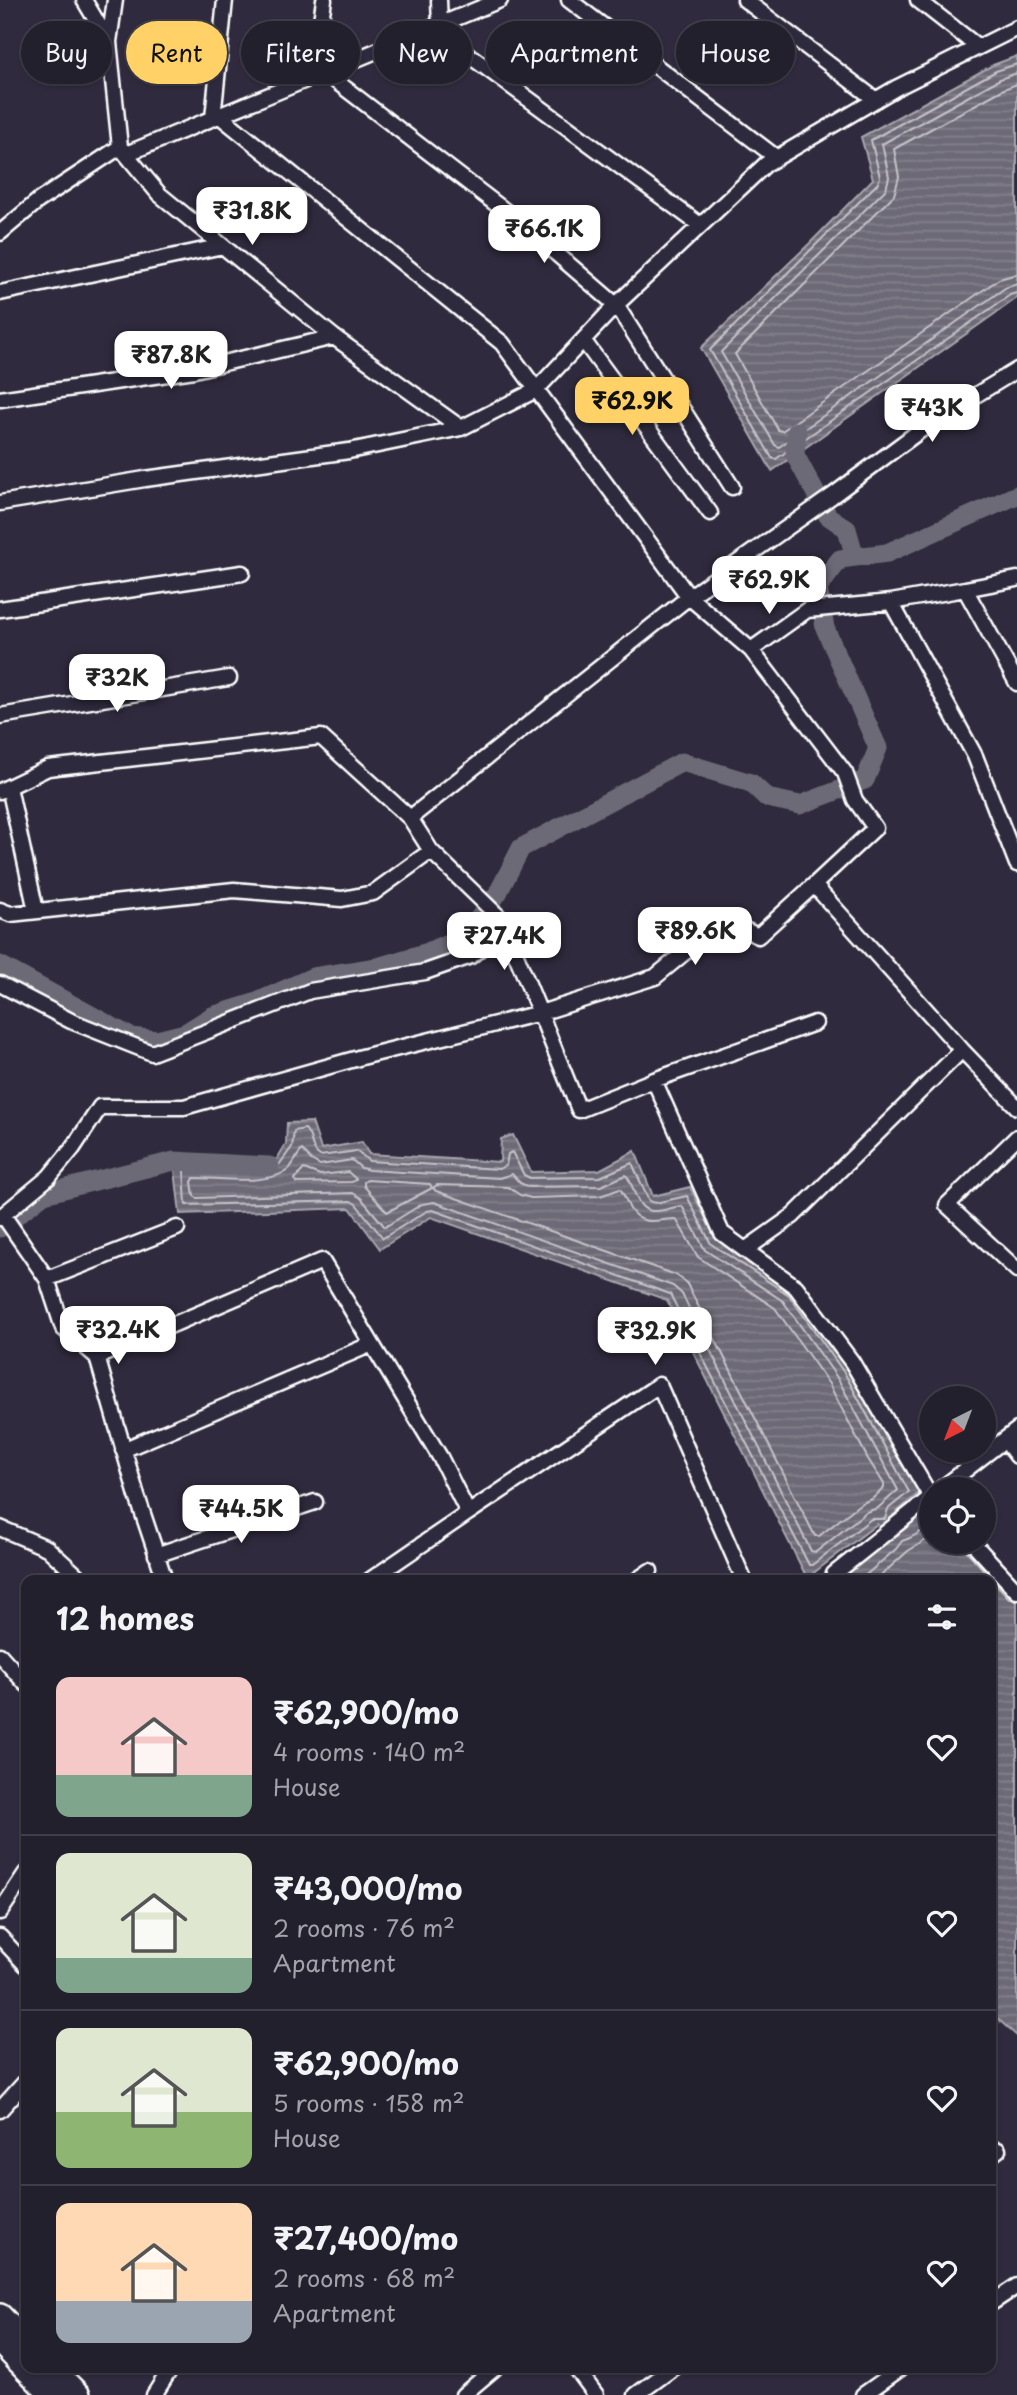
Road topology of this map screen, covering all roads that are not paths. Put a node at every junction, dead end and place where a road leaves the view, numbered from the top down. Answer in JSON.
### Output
{"nodes":[{"id":1,"x":84,"y":0,"type":"edge"},
{"id":2,"x":115,"y":0,"type":"edge"},
{"id":3,"x":225,"y":0,"type":"edge"},
{"id":4,"x":324,"y":0,"type":"edge"},
{"id":5,"x":439,"y":0,"type":"edge"},
{"id":6,"x":500,"y":0,"type":"edge"},
{"id":7,"x":569,"y":0,"type":"edge"},
{"id":8,"x":745,"y":0,"type":"edge"},
{"id":9,"x":918,"y":0,"type":"edge"},
{"id":10,"x":96,"y":21,"type":"edge"},
{"id":11,"x":112,"y":21,"type":"edge"},
{"id":12,"x":323,"y":21,"type":"edge"},
{"id":13,"x":437,"y":21,"type":"edge"},
{"id":14,"x":450,"y":21,"type":"edge"},
{"id":15,"x":1017,"y":28,"type":"edge"},
{"id":16,"x":978,"y":47,"type":"junction"},
{"id":17,"x":472,"y":54,"type":"edge"},
{"id":18,"x":112,"y":65,"type":"edge"},
{"id":19,"x":295,"y":84,"type":"edge"},
{"id":20,"x":333,"y":84,"type":"edge"},
{"id":21,"x":876,"y":100,"type":"junction"},
{"id":22,"x":217,"y":117,"type":"junction"},
{"id":23,"x":123,"y":151,"type":"junction"},
{"id":24,"x":777,"y":158,"type":"junction"},
{"id":25,"x":701,"y":225,"type":"junction"},
{"id":26,"x":0,"y":233,"type":"edge"},
{"id":27,"x":223,"y":246,"type":"junction"},
{"id":28,"x":0,"y":293,"type":"edge"},
{"id":29,"x":616,"y":305,"type":"junction"},
{"id":30,"x":334,"y":337,"type":"junction"},
{"id":31,"x":583,"y":340,"type":"junction"},
{"id":32,"x":1017,"y":370,"type":"edge"},
{"id":33,"x":536,"y":390,"type":"junction"},
{"id":34,"x":0,"y":398,"type":"edge"},
{"id":35,"x":461,"y":428,"type":"junction"},
{"id":36,"x":733,"y":487,"type":"dead end"},
{"id":37,"x":0,"y":503,"type":"edge"},
{"id":38,"x":710,"y":513,"type":"dead end"},
{"id":39,"x":242,"y":573,"type":"dead end"},
{"id":40,"x":1017,"y":579,"type":"edge"},
{"id":41,"x":965,"y":589,"type":"junction"},
{"id":42,"x":689,"y":597,"type":"junction"},
{"id":43,"x":891,"y":602,"type":"junction"},
{"id":44,"x":0,"y":609,"type":"edge"},
{"id":45,"x":751,"y":650,"type":"junction"},
{"id":46,"x":229,"y":678,"type":"dead end"},
{"id":47,"x":1017,"y":683,"type":"edge"},
{"id":48,"x":0,"y":716,"type":"edge"},
{"id":49,"x":5,"y":789,"type":"edge"},
{"id":50,"x":410,"y":818,"type":"junction"},
{"id":51,"x":431,"y":851,"type":"junction"},
{"id":52,"x":1017,"y":864,"type":"edge"},
{"id":53,"x":814,"y":885,"type":"junction"},
{"id":54,"x":0,"y":910,"type":"edge"},
{"id":55,"x":36,"y":911,"type":"junction"},
{"id":56,"x":501,"y":922,"type":"junction"},
{"id":57,"x":0,"y":984,"type":"edge"},
{"id":58,"x":540,"y":1013,"type":"junction"},
{"id":59,"x":816,"y":1023,"type":"dead end"},
{"id":60,"x":962,"y":1050,"type":"junction"},
{"id":61,"x":653,"y":1080,"type":"junction"},
{"id":62,"x":1017,"y":1107,"type":"edge"},
{"id":63,"x":1017,"y":1137,"type":"edge"},
{"id":64,"x":5,"y":1220,"type":"edge"},
{"id":65,"x":177,"y":1228,"type":"dead end"},
{"id":66,"x":745,"y":1250,"type":"junction"},
{"id":67,"x":1017,"y":1270,"type":"edge"},
{"id":68,"x":47,"y":1279,"type":"junction"},
{"id":69,"x":372,"y":1344,"type":"junction"},
{"id":70,"x":97,"y":1357,"type":"junction"},
{"id":71,"x":1017,"y":1430,"type":"edge"},
{"id":72,"x":1005,"y":1440,"type":"junction"},
{"id":73,"x":123,"y":1450,"type":"junction"},
{"id":74,"x":1017,"y":1456,"type":"edge"},
{"id":75,"x":957,"y":1477,"type":"edge"},
{"id":76,"x":315,"y":1502,"type":"dead end"},
{"id":77,"x":468,"y":1513,"type":"junction"},
{"id":78,"x":0,"y":1528,"type":"edge"},
{"id":79,"x":983,"y":1554,"type":"edge"},
{"id":80,"x":156,"y":1555,"type":"junction"},
{"id":81,"x":650,"y":1571,"type":"dead end"},
{"id":82,"x":77,"y":1575,"type":"edge"},
{"id":83,"x":163,"y":1575,"type":"edge"},
{"id":84,"x":377,"y":1575,"type":"edge"},
{"id":85,"x":644,"y":1575,"type":"edge"},
{"id":86,"x":742,"y":1575,"type":"edge"},
{"id":87,"x":835,"y":1575,"type":"edge"},
{"id":88,"x":1017,"y":1591,"type":"edge"},
{"id":89,"x":0,"y":1655,"type":"edge"},
{"id":90,"x":21,"y":1678,"type":"edge"},
{"id":91,"x":21,"y":1880,"type":"edge"},
{"id":92,"x":0,"y":1912,"type":"edge"},
{"id":93,"x":0,"y":1937,"type":"edge"},
{"id":94,"x":21,"y":1960,"type":"edge"},
{"id":95,"x":21,"y":2087,"type":"edge"},
{"id":96,"x":0,"y":2110,"type":"edge"},
{"id":97,"x":1017,"y":2286,"type":"edge"},
{"id":98,"x":996,"y":2300,"type":"edge"},
{"id":99,"x":0,"y":2316,"type":"edge"},
{"id":100,"x":21,"y":2338,"type":"edge"},
{"id":101,"x":0,"y":2342,"type":"edge"},
{"id":102,"x":21,"y":2363,"type":"edge"},
{"id":103,"x":30,"y":2373,"type":"edge"},
{"id":104,"x":56,"y":2373,"type":"edge"},
{"id":105,"x":168,"y":2373,"type":"edge"},
{"id":106,"x":489,"y":2373,"type":"edge"},
{"id":107,"x":580,"y":2373,"type":"edge"},
{"id":108,"x":666,"y":2373,"type":"edge"},
{"id":109,"x":894,"y":2373,"type":"edge"},
{"id":110,"x":52,"y":2395,"type":"edge"},
{"id":111,"x":78,"y":2395,"type":"edge"},
{"id":112,"x":154,"y":2395,"type":"edge"},
{"id":113,"x":463,"y":2395,"type":"edge"},
{"id":114,"x":596,"y":2395,"type":"edge"},
{"id":115,"x":636,"y":2395,"type":"edge"},
{"id":116,"x":863,"y":2395,"type":"edge"}],
"edges":[{"from":1,"to":10,"type":"street"},
{"from":2,"to":11,"type":"street"},
{"from":3,"to":22,"type":"street"},
{"from":4,"to":12,"type":"street"},
{"from":5,"to":13,"type":"street"},
{"from":6,"to":14,"type":"street"},
{"from":7,"to":24,"type":"street"},
{"from":8,"to":21,"type":"street"},
{"from":9,"to":16,"type":"street"},
{"from":15,"to":16,"type":"street"},
{"from":16,"to":21,"type":"street"},
{"from":17,"to":25,"type":"street"},
{"from":18,"to":23,"type":"street"},
{"from":19,"to":22,"type":"street"},
{"from":20,"to":29,"type":"street"},
{"from":21,"to":24,"type":"street"},
{"from":22,"to":23,"type":"street"},
{"from":22,"to":33,"type":"street"},
{"from":23,"to":26,"type":"street"},
{"from":23,"to":27,"type":"street"},
{"from":24,"to":25,"type":"street"},
{"from":25,"to":29,"type":"street"},
{"from":27,"to":28,"type":"street"},
{"from":27,"to":30,"type":"street"},
{"from":29,"to":31,"type":"street"},
{"from":29,"to":36,"type":"street"},
{"from":30,"to":34,"type":"street"},
{"from":30,"to":35,"type":"street"},
{"from":31,"to":33,"type":"street"},
{"from":31,"to":38,"type":"street"},
{"from":32,"to":42,"type":"street"},
{"from":33,"to":35,"type":"street"},
{"from":33,"to":42,"type":"street"},
{"from":35,"to":37,"type":"street"},
{"from":39,"to":44,"type":"street"},
{"from":40,"to":41,"type":"street"},
{"from":41,"to":43,"type":"street"},
{"from":41,"to":47,"type":"street"},
{"from":42,"to":45,"type":"street"},
{"from":42,"to":50,"type":"street"},
{"from":43,"to":45,"type":"street"},
{"from":43,"to":52,"type":"street"},
{"from":45,"to":53,"type":"street"},
{"from":46,"to":48,"type":"street"},
{"from":49,"to":50,"type":"street"},
{"from":49,"to":55,"type":"street"},
{"from":50,"to":51,"type":"street"},
{"from":51,"to":55,"type":"street"},
{"from":51,"to":56,"type":"street"},
{"from":53,"to":58,"type":"street"},
{"from":53,"to":60,"type":"street"},
{"from":54,"to":55,"type":"street"},
{"from":56,"to":57,"type":"street"},
{"from":56,"to":58,"type":"street"},
{"from":58,"to":61,"type":"street"},
{"from":58,"to":64,"type":"street"},
{"from":59,"to":61,"type":"street"},
{"from":60,"to":62,"type":"street"},
{"from":60,"to":66,"type":"street"},
{"from":61,"to":66,"type":"street"},
{"from":63,"to":67,"type":"street"},
{"from":64,"to":68,"type":"street"},
{"from":65,"to":68,"type":"street"},
{"from":66,"to":87,"type":"street"},
{"from":68,"to":70,"type":"street"},
{"from":69,"to":70,"type":"street"},
{"from":69,"to":73,"type":"street"},
{"from":69,"to":77,"type":"street"},
{"from":70,"to":73,"type":"street"},
{"from":71,"to":72,"type":"street"},
{"from":72,"to":74,"type":"street"},
{"from":72,"to":75,"type":"street"},
{"from":73,"to":80,"type":"street"},
{"from":76,"to":80,"type":"street"},
{"from":77,"to":84,"type":"street"},
{"from":77,"to":86,"type":"street"},
{"from":78,"to":82,"type":"street"},
{"from":79,"to":88,"type":"street"},
{"from":80,"to":83,"type":"street"},
{"from":81,"to":85,"type":"street"},
{"from":89,"to":90,"type":"street"},
{"from":91,"to":92,"type":"street"},
{"from":93,"to":94,"type":"street"},
{"from":95,"to":96,"type":"street"},
{"from":97,"to":98,"type":"street"},
{"from":99,"to":100,"type":"main road"},
{"from":101,"to":102,"type":"main road"},
{"from":103,"to":110,"type":"main road"},
{"from":104,"to":111,"type":"main road"},
{"from":105,"to":112,"type":"street"},
{"from":106,"to":113,"type":"street"},
{"from":107,"to":114,"type":"street"},
{"from":108,"to":115,"type":"street"},
{"from":109,"to":116,"type":"street"}]}
